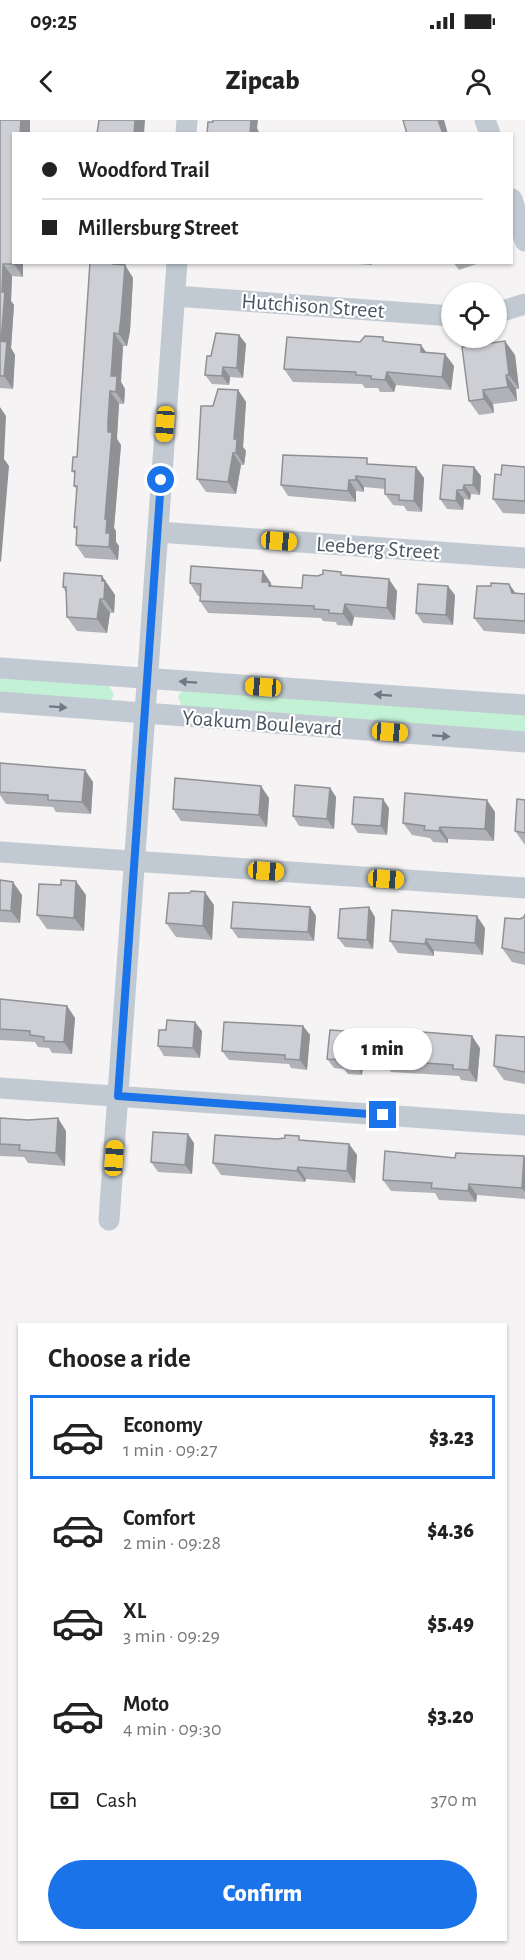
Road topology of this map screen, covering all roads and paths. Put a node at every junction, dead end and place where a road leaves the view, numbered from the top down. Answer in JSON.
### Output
{"nodes":[{"id":1,"x":513,"y":202,"type":"edge"},
{"id":2,"x":525,"y":241,"type":"edge"},
{"id":3,"x":177,"y":264,"type":"edge"},
{"id":4,"x":175,"y":296,"type":"junction"},
{"id":5,"x":525,"y":304,"type":"edge"},
{"id":6,"x":507,"y":309,"type":"edge"},
{"id":7,"x":441,"y":315,"type":"edge"},
{"id":8,"x":158,"y":532,"type":"junction"},
{"id":9,"x":525,"y":558,"type":"edge"},
{"id":10,"x":0,"y":668,"type":"edge"},
{"id":11,"x":148,"y":679,"type":"junction"},
{"id":12,"x":0,"y":702,"type":"edge"},
{"id":13,"x":525,"y":705,"type":"edge"},
{"id":14,"x":145,"y":714,"type":"junction"},
{"id":15,"x":525,"y":742,"type":"edge"},
{"id":16,"x":0,"y":852,"type":"edge"},
{"id":17,"x":134,"y":862,"type":"junction"},
{"id":18,"x":525,"y":888,"type":"edge"},
{"id":19,"x":0,"y":1088,"type":"edge"},
{"id":20,"x":118,"y":1096,"type":"junction"},
{"id":21,"x":525,"y":1125,"type":"edge"},
{"id":22,"x":109,"y":1220,"type":"dead end"}],
"edges":[{"from":1,"to":2,"type":"street"},
{"from":3,"to":4,"type":"street"},
{"from":4,"to":7,"type":"street","name":"Hutchison Street"},
{"from":4,"to":8,"type":"street"},
{"from":5,"to":6,"type":"street"},
{"from":8,"to":9,"type":"street","name":"Leeberg Street"},
{"from":8,"to":11,"type":"street"},
{"from":10,"to":11,"type":"street","name":"Yoakum Boulevard"},
{"from":13,"to":11,"type":"street","name":"Yoakum Boulevard","one_way":true},
{"from":11,"to":14,"type":"street"},
{"from":12,"to":14,"type":"street","name":"Yoakum Boulevard","one_way":true},
{"from":14,"to":15,"type":"street","name":"Yoakum Boulevard","one_way":true},
{"from":14,"to":17,"type":"street"},
{"from":16,"to":17,"type":"street"},
{"from":17,"to":18,"type":"street"},
{"from":17,"to":20,"type":"street"},
{"from":19,"to":20,"type":"street"},
{"from":20,"to":21,"type":"street"},
{"from":20,"to":22,"type":"street"}]}
